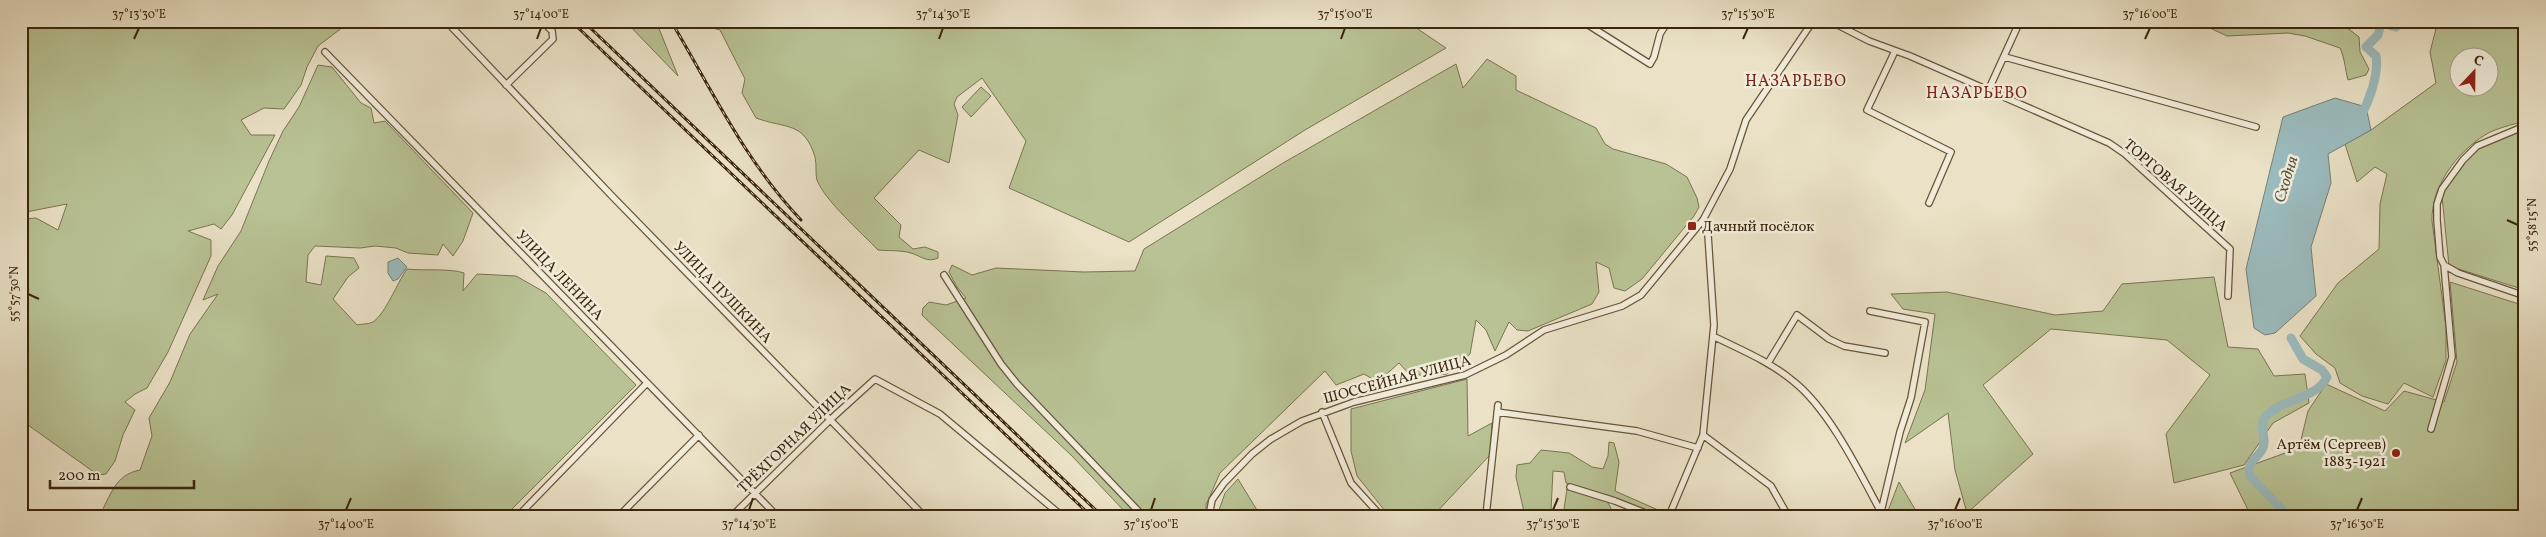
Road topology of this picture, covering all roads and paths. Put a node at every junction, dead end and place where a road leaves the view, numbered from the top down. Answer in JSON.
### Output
{"nodes":[{"id":1,"x":446,"y":21,"type":"edge"},
{"id":2,"x":542,"y":21,"type":"edge"},
{"id":3,"x":1582,"y":21,"type":"edge"},
{"id":4,"x":1668,"y":21,"type":"edge"},
{"id":5,"x":1813,"y":21,"type":"edge"},
{"id":6,"x":1830,"y":21,"type":"edge"},
{"id":7,"x":2020,"y":21,"type":"edge"},
{"id":8,"x":1895,"y":51,"type":"junction"},
{"id":9,"x":325,"y":52,"type":"dead end"},
{"id":10,"x":2005,"y":57,"type":"junction"},
{"id":11,"x":506,"y":84,"type":"junction"},
{"id":12,"x":1988,"y":91,"type":"junction"},
{"id":13,"x":2256,"y":126,"type":"dead end"},
{"id":14,"x":2525,"y":126,"type":"edge"},
{"id":15,"x":1929,"y":203,"type":"dead end"},
{"id":16,"x":1703,"y":220,"type":"junction"},
{"id":17,"x":2444,"y":265,"type":"junction"},
{"id":18,"x":944,"y":275,"type":"dead end"},
{"id":19,"x":2228,"y":296,"type":"dead end"},
{"id":20,"x":2525,"y":296,"type":"edge"},
{"id":21,"x":1870,"y":311,"type":"dead end"},
{"id":22,"x":1713,"y":336,"type":"junction"},
{"id":23,"x":1885,"y":353,"type":"dead end"},
{"id":24,"x":1768,"y":363,"type":"junction"},
{"id":25,"x":647,"y":383,"type":"junction"},
{"id":26,"x":1322,"y":412,"type":"junction"},
{"id":27,"x":831,"y":419,"type":"junction"},
{"id":28,"x":2431,"y":429,"type":"dead end"},
{"id":29,"x":699,"y":435,"type":"junction"},
{"id":30,"x":1703,"y":435,"type":"junction"},
{"id":31,"x":1698,"y":448,"type":"junction"},
{"id":32,"x":1570,"y":488,"type":"dead end"},
{"id":33,"x":756,"y":492,"type":"junction"},
{"id":34,"x":1208,"y":515,"type":"edge"},
{"id":35,"x":1881,"y":515,"type":"edge"},
{"id":36,"x":518,"y":516,"type":"edge"},
{"id":37,"x":619,"y":516,"type":"edge"},
{"id":38,"x":732,"y":516,"type":"edge"},
{"id":39,"x":777,"y":516,"type":"edge"},
{"id":40,"x":924,"y":516,"type":"edge"},
{"id":41,"x":1062,"y":516,"type":"edge"},
{"id":42,"x":1143,"y":516,"type":"edge"},
{"id":43,"x":1382,"y":516,"type":"edge"},
{"id":44,"x":1486,"y":516,"type":"edge"},
{"id":45,"x":1654,"y":516,"type":"edge"},
{"id":46,"x":1669,"y":516,"type":"edge"},
{"id":47,"x":1788,"y":516,"type":"edge"}],
"edges":[{"from":1,"to":11,"type":"street","name":"УЛИЦА ПУШКИНА"},
{"from":2,"to":11,"type":"street"},
{"from":3,"to":4,"type":"street"},
{"from":5,"to":16,"type":"street","name":"ШОССЕЙНАЯ УЛИЦА"},
{"from":6,"to":8,"type":"street","name":"ТОРГОВАЯ УЛИЦА"},
{"from":7,"to":10,"type":"street"},
{"from":8,"to":12,"type":"street","name":"ТОРГОВАЯ УЛИЦА"},
{"from":8,"to":15,"type":"street"},
{"from":9,"to":25,"type":"street","name":"УЛИЦА ЛЕНИНА"},
{"from":10,"to":12,"type":"street"},
{"from":10,"to":13,"type":"street"},
{"from":11,"to":27,"type":"street","name":"УЛИЦА ПУШКИНА"},
{"from":12,"to":19,"type":"street","name":"ТОРГОВАЯ УЛИЦА"},
{"from":14,"to":17,"type":"street"},
{"from":16,"to":22,"type":"street"},
{"from":16,"to":26,"type":"street","name":"ШОССЕЙНАЯ УЛИЦА"},
{"from":17,"to":20,"type":"street"},
{"from":17,"to":28,"type":"street"},
{"from":18,"to":42,"type":"street"},
{"from":21,"to":35,"type":"street"},
{"from":22,"to":24,"type":"street"},
{"from":22,"to":30,"type":"street"},
{"from":23,"to":24,"type":"street"},
{"from":24,"to":35,"type":"street"},
{"from":25,"to":29,"type":"street","name":"УЛИЦА ЛЕНИНА"},
{"from":25,"to":36,"type":"street"},
{"from":26,"to":34,"type":"street","name":"ШОССЕЙНАЯ УЛИЦА"},
{"from":26,"to":43,"type":"street"},
{"from":27,"to":33,"type":"street","name":"ТРЁХГОРНАЯ УЛИЦА"},
{"from":27,"to":40,"type":"street","name":"УЛИЦА ПУШКИНА"},
{"from":27,"to":41,"type":"street","name":"ТРЁХГОРНАЯ УЛИЦА"},
{"from":29,"to":33,"type":"street","name":"УЛИЦА ЛЕНИНА"},
{"from":29,"to":37,"type":"street"},
{"from":30,"to":31,"type":"street"},
{"from":30,"to":47,"type":"street"},
{"from":31,"to":44,"type":"street"},
{"from":31,"to":46,"type":"street"},
{"from":32,"to":45,"type":"street"},
{"from":33,"to":38,"type":"street","name":"ТРЁХГОРНАЯ УЛИЦА"},
{"from":33,"to":39,"type":"street","name":"УЛИЦА ЛЕНИНА"}]}
